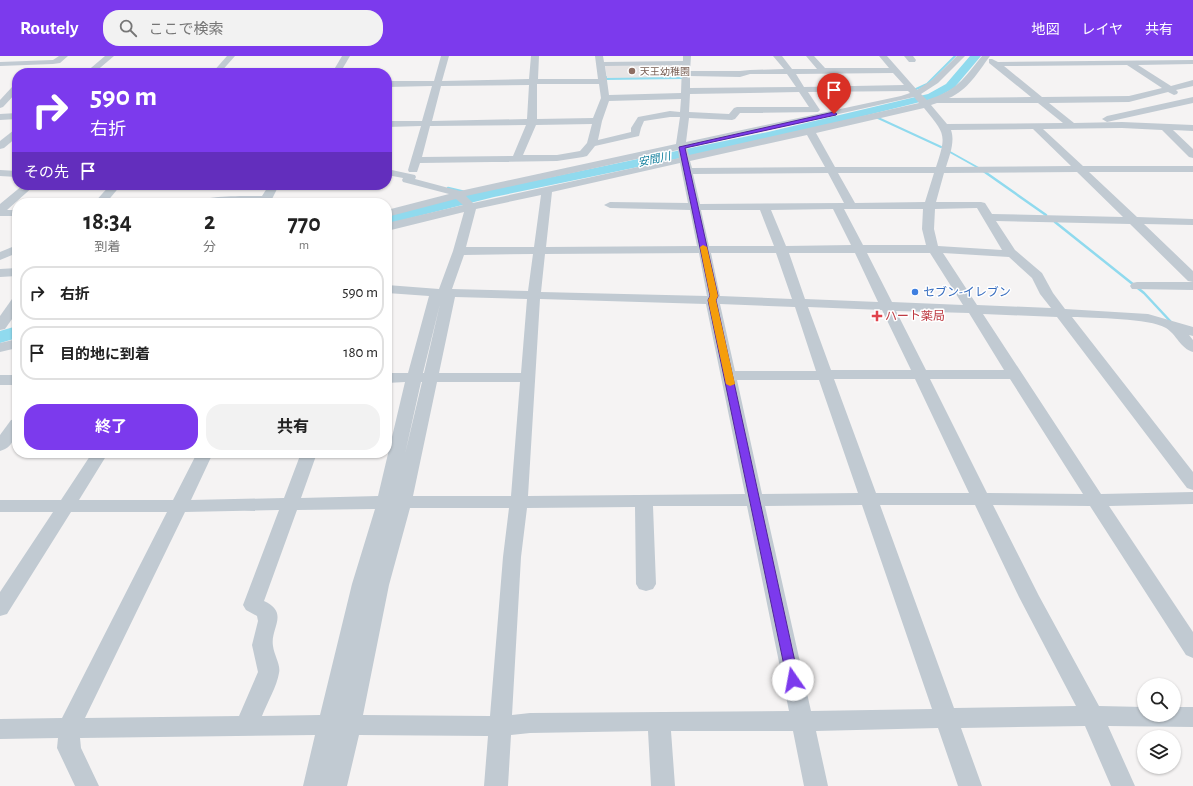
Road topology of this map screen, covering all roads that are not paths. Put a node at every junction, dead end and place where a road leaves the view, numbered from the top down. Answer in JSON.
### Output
{"nodes":[{"id":1,"x":64,"y":56,"type":"edge"},
{"id":2,"x":110,"y":56,"type":"edge"},
{"id":3,"x":231,"y":56,"type":"edge"},
{"id":4,"x":346,"y":56,"type":"edge"},
{"id":5,"x":445,"y":56,"type":"edge"},
{"id":6,"x":535,"y":56,"type":"edge"},
{"id":7,"x":777,"y":56,"type":"edge"},
{"id":8,"x":810,"y":56,"type":"edge"},
{"id":9,"x":883,"y":56,"type":"edge"},
{"id":10,"x":961,"y":56,"type":"edge"},
{"id":11,"x":1118,"y":56,"type":"edge"},
{"id":12,"x":985,"y":57,"type":"edge"},
{"id":13,"x":687,"y":59,"type":"edge"},
{"id":14,"x":600,"y":60,"type":"edge"},
{"id":15,"x":1193,"y":62,"type":"edge"},
{"id":16,"x":1129,"y":63,"type":"junction"},
{"id":17,"x":0,"y":64,"type":"edge"},
{"id":18,"x":996,"y":64,"type":"junction"},
{"id":19,"x":95,"y":68,"type":"edge"},
{"id":20,"x":220,"y":68,"type":"edge"},
{"id":21,"x":339,"y":68,"type":"edge"},
{"id":22,"x":895,"y":70,"type":"junction"},
{"id":23,"x":790,"y":71,"type":"junction"},
{"id":24,"x":823,"y":71,"type":"junction"},
{"id":25,"x":686,"y":73,"type":"junction"},
{"id":26,"x":603,"y":80,"type":"junction"},
{"id":27,"x":534,"y":82,"type":"junction"},
{"id":28,"x":438,"y":83,"type":"junction"},
{"id":29,"x":392,"y":84,"type":"edge"},
{"id":30,"x":1193,"y":84,"type":"edge"},
{"id":31,"x":0,"y":89,"type":"edge"},
{"id":32,"x":12,"y":89,"type":"edge"},
{"id":33,"x":1169,"y":89,"type":"junction"},
{"id":34,"x":802,"y":90,"type":"junction"},
{"id":35,"x":12,"y":93,"type":"edge"},
{"id":36,"x":685,"y":94,"type":"junction"},
{"id":37,"x":915,"y":94,"type":"junction"},
{"id":38,"x":605,"y":98,"type":"junction"},
{"id":39,"x":1040,"y":100,"type":"junction"},
{"id":40,"x":1192,"y":102,"type":"edge"},
{"id":41,"x":0,"y":105,"type":"edge"},
{"id":42,"x":684,"y":115,"type":"junction"},
{"id":43,"x":12,"y":116,"type":"edge"},
{"id":44,"x":0,"y":117,"type":"edge"},
{"id":45,"x":597,"y":121,"type":"junction"},
{"id":46,"x":532,"y":122,"type":"junction"},
{"id":47,"x":392,"y":124,"type":"edge"},
{"id":48,"x":426,"y":124,"type":"junction"},
{"id":49,"x":1084,"y":125,"type":"junction"},
{"id":50,"x":1035,"y":126,"type":"junction"},
{"id":51,"x":1072,"y":126,"type":"junction"},
{"id":52,"x":945,"y":127,"type":"junction"},
{"id":53,"x":1165,"y":127,"type":"junction"},
{"id":54,"x":1193,"y":128,"type":"edge"},
{"id":55,"x":810,"y":131,"type":"junction"},
{"id":56,"x":12,"y":135,"type":"edge"},
{"id":57,"x":0,"y":137,"type":"edge"},
{"id":58,"x":12,"y":137,"type":"edge"},
{"id":59,"x":592,"y":144,"type":"junction"},
{"id":60,"x":1188,"y":145,"type":"edge"},
{"id":61,"x":0,"y":146,"type":"edge"},
{"id":62,"x":1193,"y":155,"type":"edge"},
{"id":63,"x":684,"y":157,"type":"junction"},
{"id":64,"x":517,"y":158,"type":"junction"},
{"id":65,"x":416,"y":160,"type":"junction"},
{"id":66,"x":1080,"y":169,"type":"junction"},
{"id":67,"x":1193,"y":169,"type":"edge"},
{"id":68,"x":832,"y":170,"type":"junction"},
{"id":69,"x":940,"y":170,"type":"junction"},
{"id":70,"x":0,"y":173,"type":"edge"},
{"id":71,"x":12,"y":174,"type":"edge"},
{"id":72,"x":392,"y":174,"type":"edge"},
{"id":73,"x":392,"y":177,"type":"edge"},
{"id":74,"x":409,"y":179,"type":"junction"},
{"id":75,"x":547,"y":189,"type":"junction"},
{"id":76,"x":24,"y":190,"type":"edge"},
{"id":77,"x":112,"y":190,"type":"edge"},
{"id":78,"x":465,"y":194,"type":"junction"},
{"id":79,"x":15,"y":198,"type":"edge"},
{"id":80,"x":104,"y":198,"type":"edge"},
{"id":81,"x":12,"y":201,"type":"edge"},
{"id":82,"x":610,"y":205,"type":"dead end"},
{"id":83,"x":930,"y":205,"type":"junction"},
{"id":84,"x":471,"y":206,"type":"junction"},
{"id":85,"x":837,"y":206,"type":"junction"},
{"id":86,"x":851,"y":206,"type":"junction"},
{"id":87,"x":695,"y":207,"type":"junction"},
{"id":88,"x":764,"y":207,"type":"junction"},
{"id":89,"x":0,"y":211,"type":"edge"},
{"id":90,"x":12,"y":212,"type":"edge"},
{"id":91,"x":392,"y":213,"type":"edge"},
{"id":92,"x":988,"y":217,"type":"junction"},
{"id":93,"x":1133,"y":221,"type":"junction"},
{"id":94,"x":1193,"y":222,"type":"edge"},
{"id":95,"x":392,"y":226,"type":"edge"},
{"id":96,"x":859,"y":249,"type":"junction"},
{"id":97,"x":934,"y":249,"type":"junction"},
{"id":98,"x":704,"y":250,"type":"junction"},
{"id":99,"x":780,"y":250,"type":"junction"},
{"id":100,"x":12,"y":251,"type":"edge"},
{"id":101,"x":459,"y":251,"type":"junction"},
{"id":102,"x":539,"y":251,"type":"junction"},
{"id":103,"x":1013,"y":254,"type":"junction"},
{"id":104,"x":0,"y":256,"type":"edge"},
{"id":105,"x":12,"y":272,"type":"edge"},
{"id":106,"x":0,"y":273,"type":"edge"},
{"id":107,"x":1193,"y":278,"type":"edge"},
{"id":108,"x":1137,"y":286,"type":"dead end"},
{"id":109,"x":1193,"y":286,"type":"edge"},
{"id":110,"x":392,"y":289,"type":"edge"},
{"id":111,"x":443,"y":293,"type":"junction"},
{"id":112,"x":534,"y":295,"type":"junction"},
{"id":113,"x":712,"y":300,"type":"junction"},
{"id":114,"x":800,"y":304,"type":"junction"},
{"id":115,"x":888,"y":306,"type":"junction"},
{"id":116,"x":12,"y":309,"type":"edge"},
{"id":117,"x":974,"y":309,"type":"junction"},
{"id":118,"x":1061,"y":312,"type":"junction"},
{"id":119,"x":12,"y":324,"type":"edge"},
{"id":120,"x":1,"y":325,"type":"edge"},
{"id":121,"x":1172,"y":326,"type":"junction"},
{"id":122,"x":1193,"y":332,"type":"edge"},
{"id":123,"x":12,"y":344,"type":"edge"},
{"id":124,"x":0,"y":348,"type":"edge"},
{"id":125,"x":1193,"y":348,"type":"edge"},
{"id":126,"x":919,"y":374,"type":"junction"},
{"id":127,"x":1016,"y":374,"type":"junction"},
{"id":128,"x":825,"y":375,"type":"junction"},
{"id":129,"x":729,"y":376,"type":"junction"},
{"id":130,"x":528,"y":377,"type":"junction"},
{"id":131,"x":392,"y":378,"type":"edge"},
{"id":132,"x":422,"y":378,"type":"junction"},
{"id":133,"x":0,"y":380,"type":"edge"},
{"id":134,"x":12,"y":380,"type":"edge"},
{"id":135,"x":12,"y":430,"type":"edge"},
{"id":136,"x":0,"y":446,"type":"edge"},
{"id":137,"x":97,"y":458,"type":"edge"},
{"id":138,"x":202,"y":458,"type":"edge"},
{"id":139,"x":307,"y":458,"type":"edge"},
{"id":140,"x":1193,"y":484,"type":"edge"},
{"id":141,"x":1193,"y":498,"type":"edge"},
{"id":142,"x":868,"y":500,"type":"junction"},
{"id":143,"x":983,"y":500,"type":"junction"},
{"id":144,"x":1096,"y":500,"type":"junction"},
{"id":145,"x":756,"y":501,"type":"junction"},
{"id":146,"x":394,"y":502,"type":"junction"},
{"id":147,"x":519,"y":502,"type":"junction"},
{"id":148,"x":644,"y":502,"type":"junction"},
{"id":149,"x":290,"y":504,"type":"junction"},
{"id":150,"x":0,"y":506,"type":"edge"},
{"id":151,"x":66,"y":506,"type":"junction"},
{"id":152,"x":178,"y":506,"type":"junction"},
{"id":153,"x":646,"y":584,"type":"dead end"},
{"id":154,"x":5,"y":591,"type":"edge"},
{"id":155,"x":0,"y":608,"type":"edge"},
{"id":156,"x":1193,"y":649,"type":"edge"},
{"id":157,"x":1193,"y":716,"type":"edge"},
{"id":158,"x":1093,"y":717,"type":"junction"},
{"id":159,"x":946,"y":719,"type":"junction"},
{"id":160,"x":659,"y":721,"type":"junction"},
{"id":161,"x":802,"y":721,"type":"junction"},
{"id":162,"x":340,"y":725,"type":"junction"},
{"id":163,"x":500,"y":726,"type":"junction"},
{"id":164,"x":69,"y":727,"type":"junction"},
{"id":165,"x":246,"y":727,"type":"junction"},
{"id":166,"x":0,"y":728,"type":"edge"},
{"id":167,"x":87,"y":786,"type":"edge"},
{"id":168,"x":315,"y":786,"type":"edge"},
{"id":169,"x":335,"y":786,"type":"edge"},
{"id":170,"x":496,"y":786,"type":"edge"},
{"id":171,"x":663,"y":786,"type":"edge"},
{"id":172,"x":816,"y":786,"type":"edge"},
{"id":173,"x":970,"y":786,"type":"edge"},
{"id":174,"x":1123,"y":786,"type":"edge"}],
"edges":[{"from":1,"to":17,"type":"street"},
{"from":2,"to":19,"type":"street"},
{"from":3,"to":20,"type":"street"},
{"from":4,"to":21,"type":"street"},
{"from":5,"to":28,"type":"street"},
{"from":6,"to":27,"type":"street"},
{"from":7,"to":23,"type":"street"},
{"from":8,"to":24,"type":"street"},
{"from":9,"to":22,"type":"street"},
{"from":10,"to":37,"type":"street"},
{"from":11,"to":16,"type":"street"},
{"from":12,"to":18,"type":"street"},
{"from":12,"to":37,"type":"street"},
{"from":13,"to":14,"type":"street"},
{"from":13,"to":25,"type":"street"},
{"from":14,"to":26,"type":"street"},
{"from":15,"to":16,"type":"street"},
{"from":16,"to":18,"type":"street"},
{"from":16,"to":33,"type":"street"},
{"from":18,"to":39,"type":"street"},
{"from":22,"to":24,"type":"street"},
{"from":22,"to":37,"type":"street"},
{"from":23,"to":24,"type":"street"},
{"from":23,"to":25,"type":"street"},
{"from":23,"to":34,"type":"street"},
{"from":25,"to":36,"type":"street"},
{"from":26,"to":27,"type":"street"},
{"from":26,"to":38,"type":"street"},
{"from":27,"to":28,"type":"street"},
{"from":27,"to":46,"type":"street"},
{"from":28,"to":29,"type":"street"},
{"from":28,"to":48,"type":"street"},
{"from":30,"to":33,"type":"street"},
{"from":31,"to":32,"type":"street"},
{"from":33,"to":39,"type":"street"},
{"from":33,"to":40,"type":"street"},
{"from":34,"to":36,"type":"street"},
{"from":34,"to":37,"type":"street"},
{"from":34,"to":42,"type":"street"},
{"from":35,"to":41,"type":"street"},
{"from":36,"to":38,"type":"street"},
{"from":36,"to":42,"type":"street"},
{"from":37,"to":39,"type":"street"},
{"from":37,"to":52,"type":"street"},
{"from":37,"to":55,"type":"street"},
{"from":37,"to":63,"type":"street"},
{"from":38,"to":45,"type":"street"},
{"from":39,"to":51,"type":"street"},
{"from":40,"to":49,"type":"street"},
{"from":42,"to":59,"type":"street"},
{"from":42,"to":63,"type":"street"},
{"from":43,"to":44,"type":"street"},
{"from":45,"to":46,"type":"street"},
{"from":45,"to":59,"type":"street"},
{"from":46,"to":48,"type":"street"},
{"from":46,"to":64,"type":"street"},
{"from":47,"to":48,"type":"street"},
{"from":48,"to":65,"type":"street"},
{"from":49,"to":51,"type":"street"},
{"from":49,"to":53,"type":"street"},
{"from":50,"to":51,"type":"street"},
{"from":50,"to":52,"type":"street"},
{"from":50,"to":66,"type":"street"},
{"from":52,"to":69,"type":"street"},
{"from":53,"to":54,"type":"street"},
{"from":53,"to":60,"type":"street"},
{"from":55,"to":63,"type":"street"},
{"from":55,"to":68,"type":"street"},
{"from":56,"to":57,"type":"street"},
{"from":58,"to":61,"type":"street"},
{"from":59,"to":64,"type":"street"},
{"from":60,"to":62,"type":"street"},
{"from":63,"to":68,"type":"street"},
{"from":63,"to":75,"type":"street"},
{"from":63,"to":78,"type":"street"},
{"from":63,"to":87,"type":"street"},
{"from":64,"to":65,"type":"street"},
{"from":65,"to":74,"type":"street"},
{"from":66,"to":67,"type":"street"},
{"from":66,"to":69,"type":"street"},
{"from":66,"to":93,"type":"street"},
{"from":68,"to":69,"type":"street"},
{"from":68,"to":86,"type":"street"},
{"from":69,"to":83,"type":"street"},
{"from":70,"to":71,"type":"street"},
{"from":72,"to":74,"type":"street"},
{"from":73,"to":74,"type":"street"},
{"from":74,"to":78,"type":"street"},
{"from":75,"to":84,"type":"street"},
{"from":75,"to":102,"type":"street"},
{"from":76,"to":79,"type":"street"},
{"from":77,"to":80,"type":"street"},
{"from":78,"to":84,"type":"street"},
{"from":78,"to":91,"type":"street"},
{"from":81,"to":89,"type":"street"},
{"from":82,"to":87,"type":"street"},
{"from":83,"to":86,"type":"street"},
{"from":83,"to":92,"type":"street"},
{"from":83,"to":97,"type":"street"},
{"from":84,"to":95,"type":"street"},
{"from":84,"to":101,"type":"street"},
{"from":85,"to":86,"type":"street"},
{"from":85,"to":88,"type":"street"},
{"from":85,"to":96,"type":"street"},
{"from":87,"to":88,"type":"street"},
{"from":87,"to":98,"type":"street"},
{"from":88,"to":99,"type":"street"},
{"from":89,"to":90,"type":"street"},
{"from":92,"to":93,"type":"street"},
{"from":92,"to":103,"type":"street"},
{"from":93,"to":94,"type":"street"},
{"from":93,"to":107,"type":"street"},
{"from":96,"to":97,"type":"street"},
{"from":96,"to":99,"type":"street"},
{"from":96,"to":115,"type":"street"},
{"from":97,"to":103,"type":"street"},
{"from":97,"to":117,"type":"street"},
{"from":98,"to":99,"type":"street"},
{"from":98,"to":102,"type":"street"},
{"from":98,"to":113,"type":"street"},
{"from":99,"to":114,"type":"street"},
{"from":100,"to":104,"type":"street"},
{"from":101,"to":102,"type":"street"},
{"from":101,"to":111,"type":"street"},
{"from":102,"to":112,"type":"street"},
{"from":103,"to":118,"type":"street"},
{"from":105,"to":106,"type":"street"},
{"from":108,"to":109,"type":"street"},
{"from":110,"to":111,"type":"street"},
{"from":111,"to":112,"type":"street"},
{"from":111,"to":132,"type":"street"},
{"from":112,"to":113,"type":"street"},
{"from":112,"to":130,"type":"street"},
{"from":113,"to":114,"type":"street"},
{"from":113,"to":129,"type":"street"},
{"from":114,"to":115,"type":"street"},
{"from":114,"to":128,"type":"street"},
{"from":115,"to":117,"type":"street"},
{"from":115,"to":126,"type":"street"},
{"from":116,"to":120,"type":"street"},
{"from":117,"to":118,"type":"street"},
{"from":117,"to":127,"type":"street"},
{"from":118,"to":121,"type":"street"},
{"from":118,"to":140,"type":"street"},
{"from":119,"to":120,"type":"street"},
{"from":121,"to":122,"type":"street"},
{"from":121,"to":125,"type":"street"},
{"from":123,"to":124,"type":"street"},
{"from":126,"to":127,"type":"street"},
{"from":126,"to":128,"type":"street"},
{"from":126,"to":143,"type":"street"},
{"from":127,"to":144,"type":"street"},
{"from":128,"to":129,"type":"street"},
{"from":128,"to":142,"type":"street"},
{"from":129,"to":145,"type":"street"},
{"from":130,"to":132,"type":"street"},
{"from":130,"to":147,"type":"street"},
{"from":131,"to":132,"type":"street"},
{"from":132,"to":146,"type":"street"},
{"from":133,"to":134,"type":"street"},
{"from":135,"to":136,"type":"street"},
{"from":137,"to":151,"type":"street"},
{"from":138,"to":152,"type":"street"},
{"from":139,"to":149,"type":"street"},
{"from":141,"to":144,"type":"street"},
{"from":142,"to":143,"type":"street"},
{"from":142,"to":145,"type":"street"},
{"from":142,"to":159,"type":"street"},
{"from":143,"to":144,"type":"street"},
{"from":143,"to":158,"type":"street"},
{"from":144,"to":156,"type":"street"},
{"from":145,"to":148,"type":"street"},
{"from":145,"to":161,"type":"street"},
{"from":146,"to":147,"type":"street"},
{"from":146,"to":149,"type":"street"},
{"from":146,"to":162,"type":"street"},
{"from":147,"to":148,"type":"street"},
{"from":147,"to":163,"type":"street"},
{"from":148,"to":153,"type":"street"},
{"from":149,"to":152,"type":"street"},
{"from":149,"to":165,"type":"street"},
{"from":150,"to":151,"type":"street"},
{"from":151,"to":152,"type":"street"},
{"from":151,"to":154,"type":"street"},
{"from":152,"to":164,"type":"street"},
{"from":154,"to":155,"type":"street"},
{"from":157,"to":158,"type":"street"},
{"from":158,"to":159,"type":"street"},
{"from":158,"to":174,"type":"street"},
{"from":159,"to":161,"type":"street"},
{"from":159,"to":173,"type":"street"},
{"from":160,"to":161,"type":"street"},
{"from":160,"to":163,"type":"street"},
{"from":160,"to":171,"type":"street"},
{"from":161,"to":172,"type":"street"},
{"from":162,"to":163,"type":"street"},
{"from":162,"to":165,"type":"street"},
{"from":162,"to":168,"type":"street"},
{"from":162,"to":169,"type":"street"},
{"from":163,"to":170,"type":"street"},
{"from":164,"to":165,"type":"street"},
{"from":164,"to":166,"type":"street"},
{"from":164,"to":167,"type":"street"}]}
